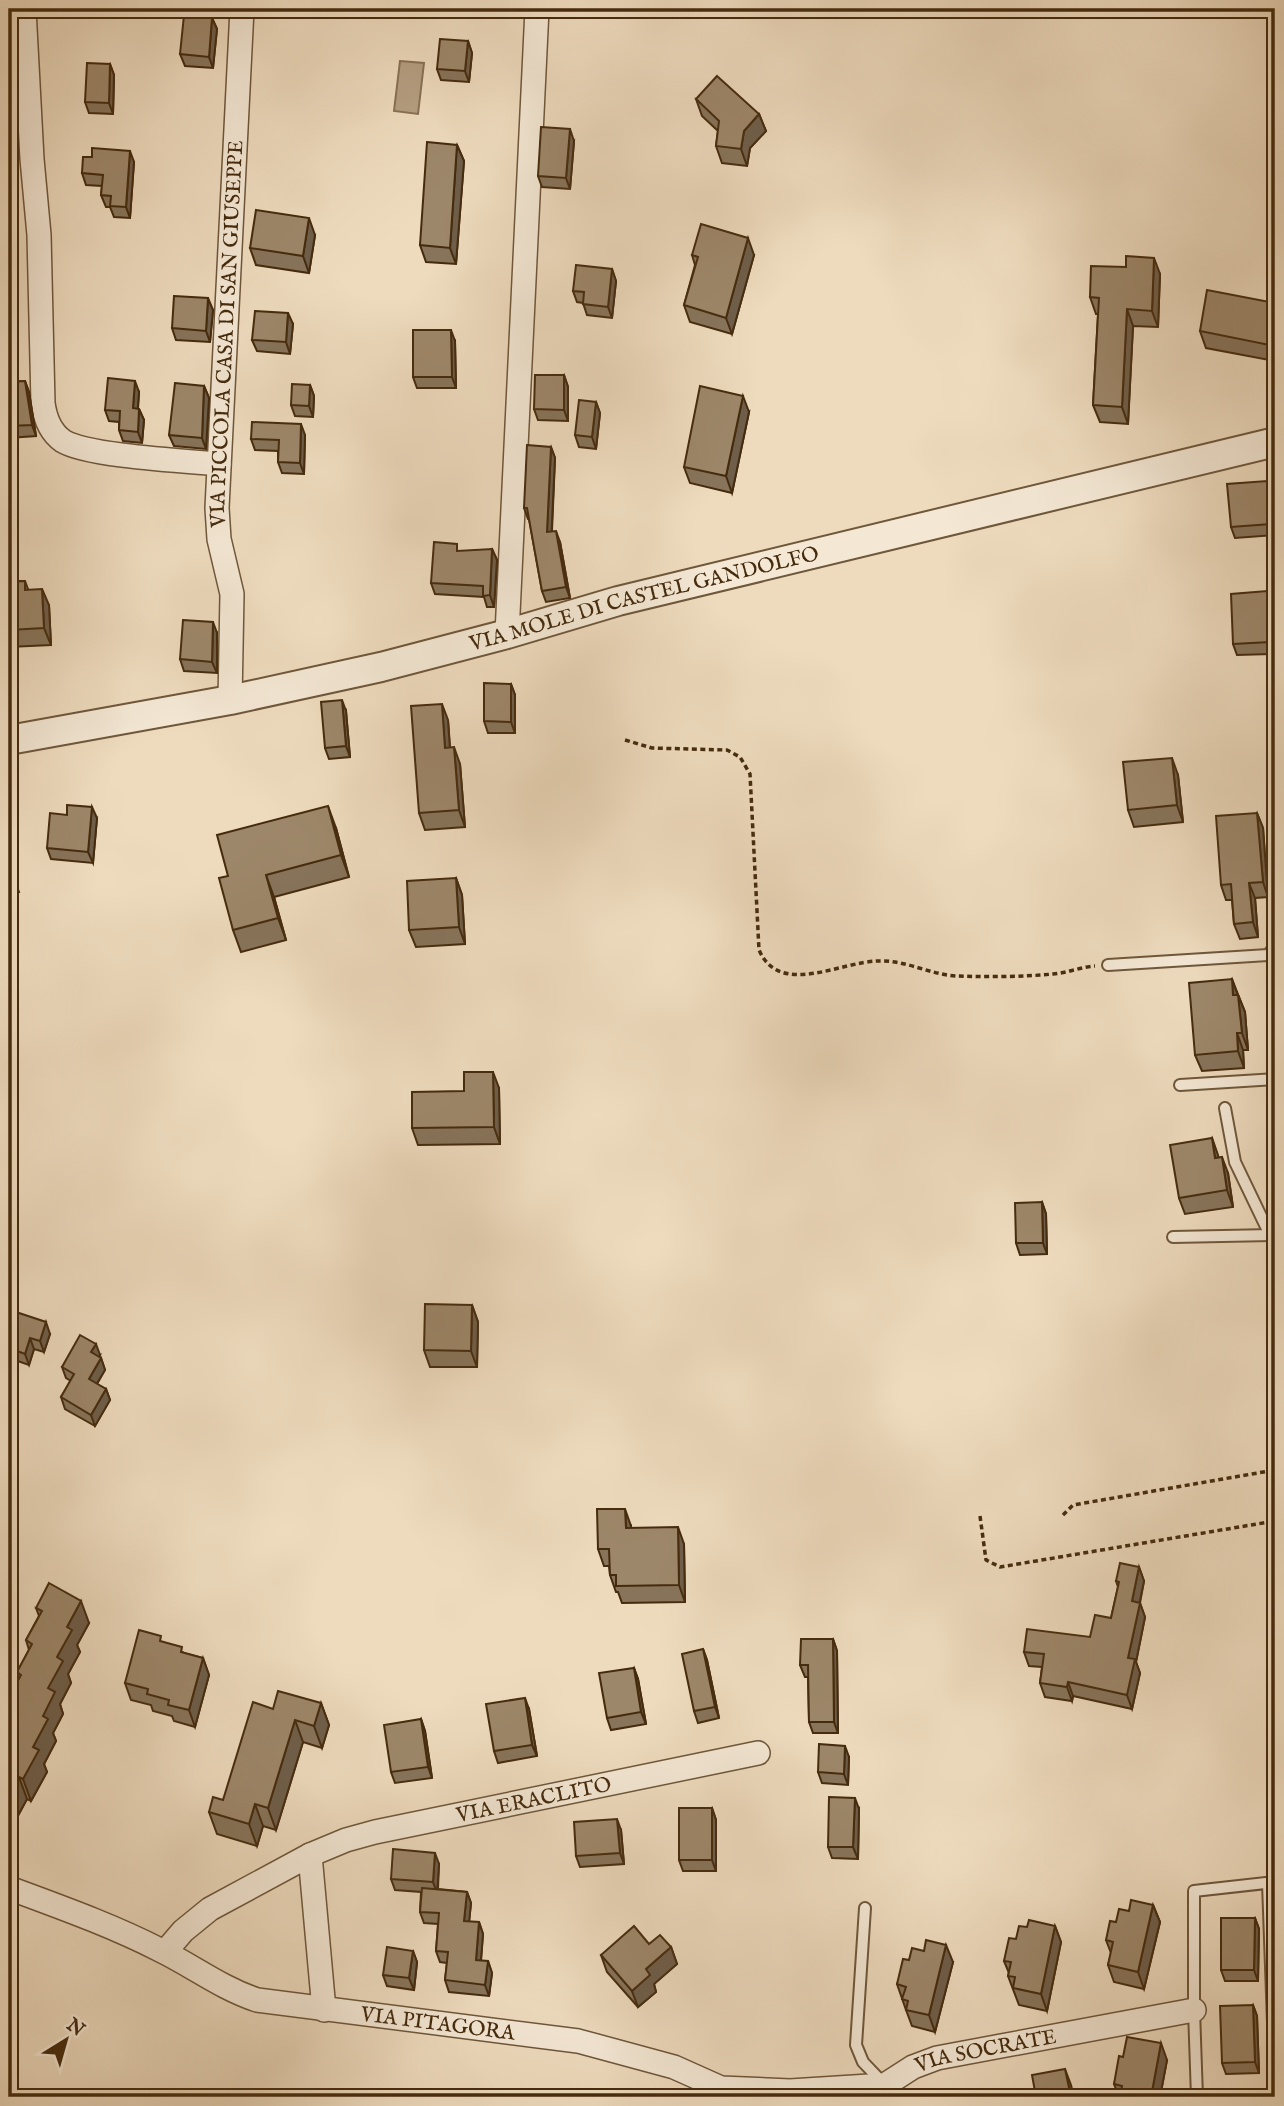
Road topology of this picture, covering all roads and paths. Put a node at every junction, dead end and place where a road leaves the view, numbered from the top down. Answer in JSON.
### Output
{"nodes":[{"id":1,"x":24,"y":9,"type":"edge"},
{"id":2,"x":242,"y":9,"type":"edge"},
{"id":3,"x":537,"y":9,"type":"edge"},
{"id":4,"x":1275,"y":442,"type":"edge"},
{"id":5,"x":219,"y":464,"type":"junction"},
{"id":6,"x":507,"y":634,"type":"junction"},
{"id":7,"x":230,"y":700,"type":"junction"},
{"id":8,"x":9,"y":740,"type":"edge"},
{"id":9,"x":625,"y":740,"type":"dead end"},
{"id":10,"x":1275,"y":946,"type":"edge"},
{"id":11,"x":1108,"y":965,"type":"joint"},
{"id":12,"x":1275,"y":1079,"type":"edge"},
{"id":13,"x":1180,"y":1085,"type":"dead end"},
{"id":14,"x":1224,"y":1108,"type":"dead end"},
{"id":15,"x":1273,"y":1235,"type":"edge"},
{"id":16,"x":1173,"y":1237,"type":"dead end"},
{"id":17,"x":1275,"y":1470,"type":"edge"},
{"id":18,"x":1063,"y":1515,"type":"dead end"},
{"id":19,"x":980,"y":1516,"type":"dead end"},
{"id":20,"x":1275,"y":1521,"type":"edge"},
{"id":21,"x":758,"y":1752,"type":"dead end"},
{"id":22,"x":310,"y":1855,"type":"junction"},
{"id":23,"x":1272,"y":1883,"type":"edge"},
{"id":24,"x":9,"y":1888,"type":"edge"},
{"id":25,"x":865,"y":1908,"type":"dead end"},
{"id":26,"x":164,"y":1952,"type":"junction"},
{"id":27,"x":324,"y":2010,"type":"junction"},
{"id":28,"x":1194,"y":2010,"type":"junction"},
{"id":29,"x":1275,"y":2078,"type":"edge"},
{"id":30,"x":892,"y":2091,"type":"edge"},
{"id":31,"x":717,"y":2093,"type":"edge"},
{"id":32,"x":1197,"y":2097,"type":"edge"}],
"edges":[{"from":1,"to":5,"type":"street"},
{"from":2,"to":5,"type":"street","name":"VIA PICCOLA CASA DI SAN GIUSEPPE"},
{"from":3,"to":6,"type":"street"},
{"from":4,"to":6,"type":"street","name":"VIA MOLE DI CASTEL GANDOLFO"},
{"from":5,"to":7,"type":"street","name":"VIA PICCOLA CASA DI SAN GIUSEPPE"},
{"from":6,"to":7,"type":"street","name":"VIA MOLE DI CASTEL GANDOLFO"},
{"from":7,"to":8,"type":"street","name":"VIA MOLE DI CASTEL GANDOLFO"},
{"from":9,"to":11,"type":"path"},
{"from":10,"to":11,"type":"lane"},
{"from":12,"to":13,"type":"lane"},
{"from":14,"to":15,"type":"lane"},
{"from":15,"to":16,"type":"lane"},
{"from":17,"to":18,"type":"path"},
{"from":19,"to":20,"type":"path"},
{"from":21,"to":22,"type":"street","name":"VIA ERACLITO"},
{"from":22,"to":26,"type":"street","name":"VIA ERACLITO"},
{"from":22,"to":27,"type":"street"},
{"from":23,"to":28,"type":"lane"},
{"from":23,"to":29,"type":"lane"},
{"from":24,"to":26,"type":"street","name":"VIA PITAGORA"},
{"from":25,"to":30,"type":"lane"},
{"from":26,"to":27,"type":"street","name":"VIA PITAGORA"},
{"from":27,"to":31,"type":"street","name":"VIA PITAGORA"},
{"from":28,"to":30,"type":"street","name":"VIA SOCRATE"},
{"from":28,"to":32,"type":"lane"},
{"from":30,"to":31,"type":"street","name":"VIA PITAGORA"}]}
